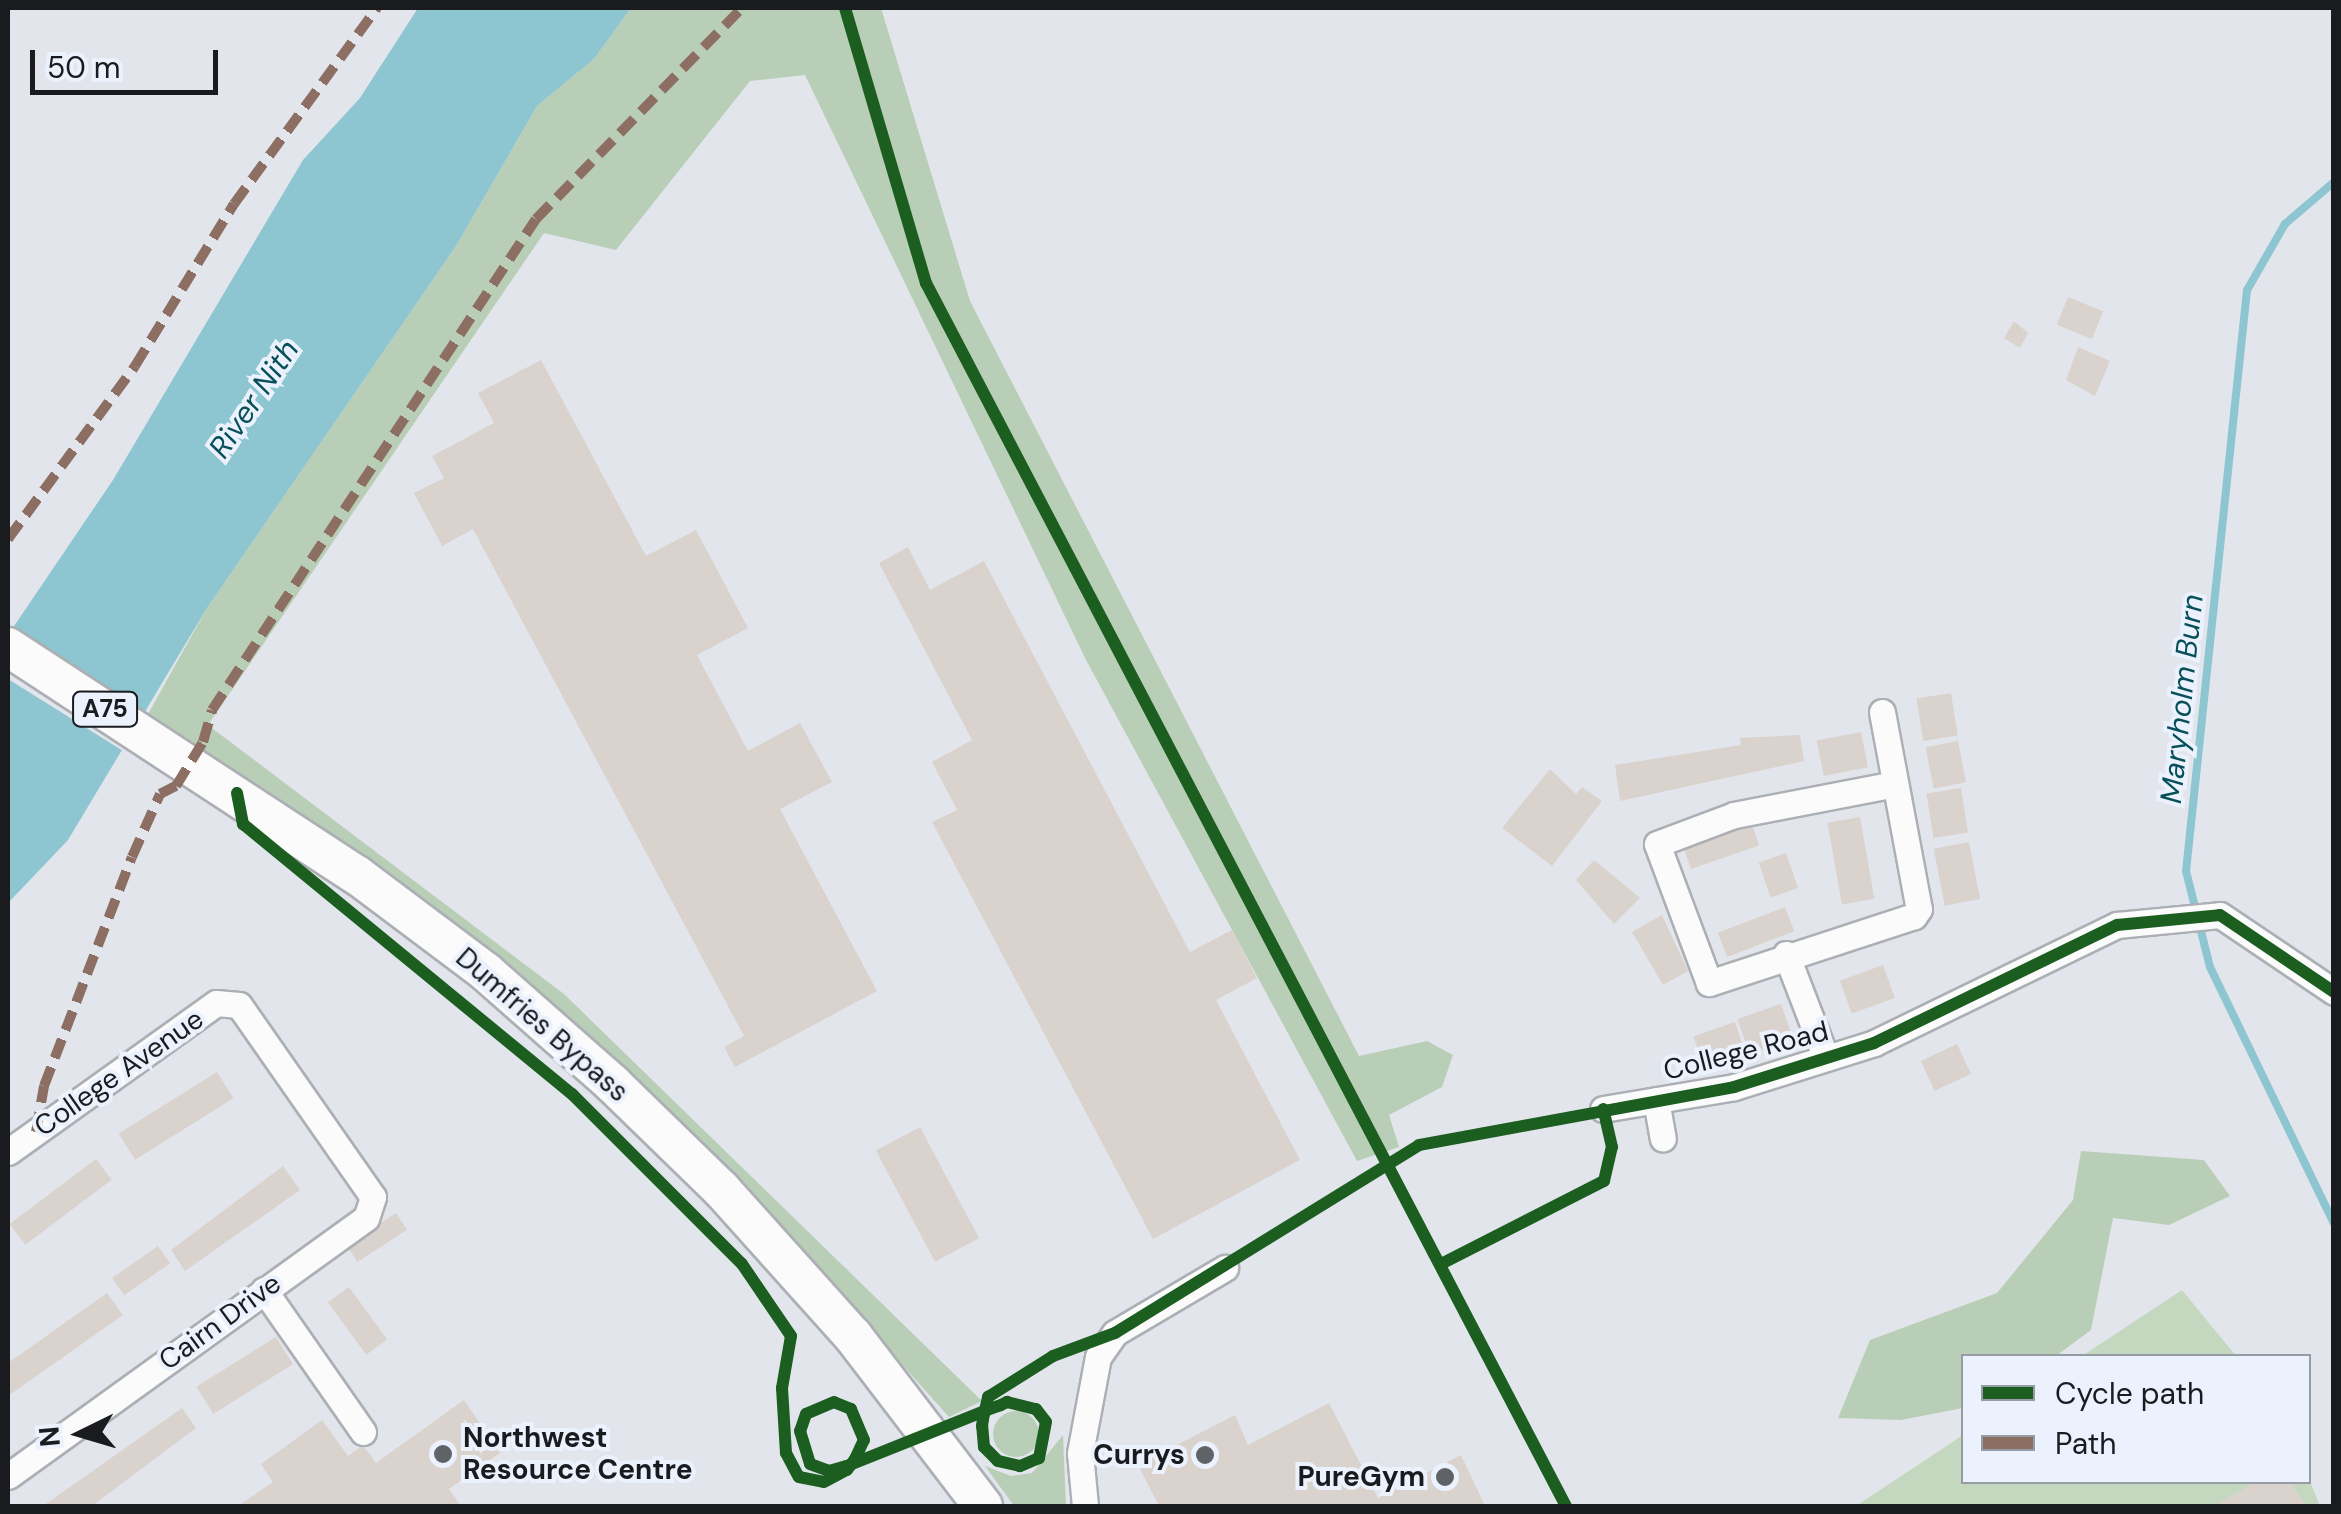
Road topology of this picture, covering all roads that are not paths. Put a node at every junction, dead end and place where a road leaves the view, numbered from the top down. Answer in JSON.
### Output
{"nodes":[{"id":1,"x":8,"y":647,"type":"edge"},
{"id":2,"x":1882,"y":712,"type":"dead end"},
{"id":3,"x":1896,"y":784,"type":"junction"},
{"id":4,"x":1786,"y":954,"type":"junction"},
{"id":5,"x":2334,"y":992,"type":"edge"},
{"id":6,"x":1826,"y":1058,"type":"junction"},
{"id":7,"x":1656,"y":1100,"type":"junction"},
{"id":8,"x":1603,"y":1109,"type":"dead end"},
{"id":9,"x":1662,"y":1138,"type":"dead end"},
{"id":10,"x":8,"y":1152,"type":"edge"},
{"id":11,"x":373,"y":1197,"type":"joint"},
{"id":12,"x":1224,"y":1268,"type":"dead end"},
{"id":13,"x":264,"y":1290,"type":"junction"},
{"id":14,"x":363,"y":1432,"type":"dead end"},
{"id":15,"x":8,"y":1476,"type":"edge"},
{"id":16,"x":983,"y":1506,"type":"edge"},
{"id":17,"x":1085,"y":1506,"type":"edge"}],
"edges":[{"from":1,"to":16,"type":"highway","name":"Dumfries Bypass","number":"A75"},
{"from":2,"to":3,"type":"street"},
{"from":3,"to":4,"type":"street"},
{"from":3,"to":4,"type":"street"},
{"from":4,"to":6,"type":"street"},
{"from":5,"to":6,"type":"street","name":"College Road"},
{"from":6,"to":7,"type":"street","name":"College Road"},
{"from":7,"to":8,"type":"street","name":"College Road"},
{"from":7,"to":9,"type":"street"},
{"from":10,"to":11,"type":"street","name":"College Avenue"},
{"from":11,"to":13,"type":"street","name":"Cairn Drive"},
{"from":12,"to":17,"type":"street"},
{"from":13,"to":14,"type":"street"},
{"from":13,"to":15,"type":"street","name":"Cairn Drive"}]}
